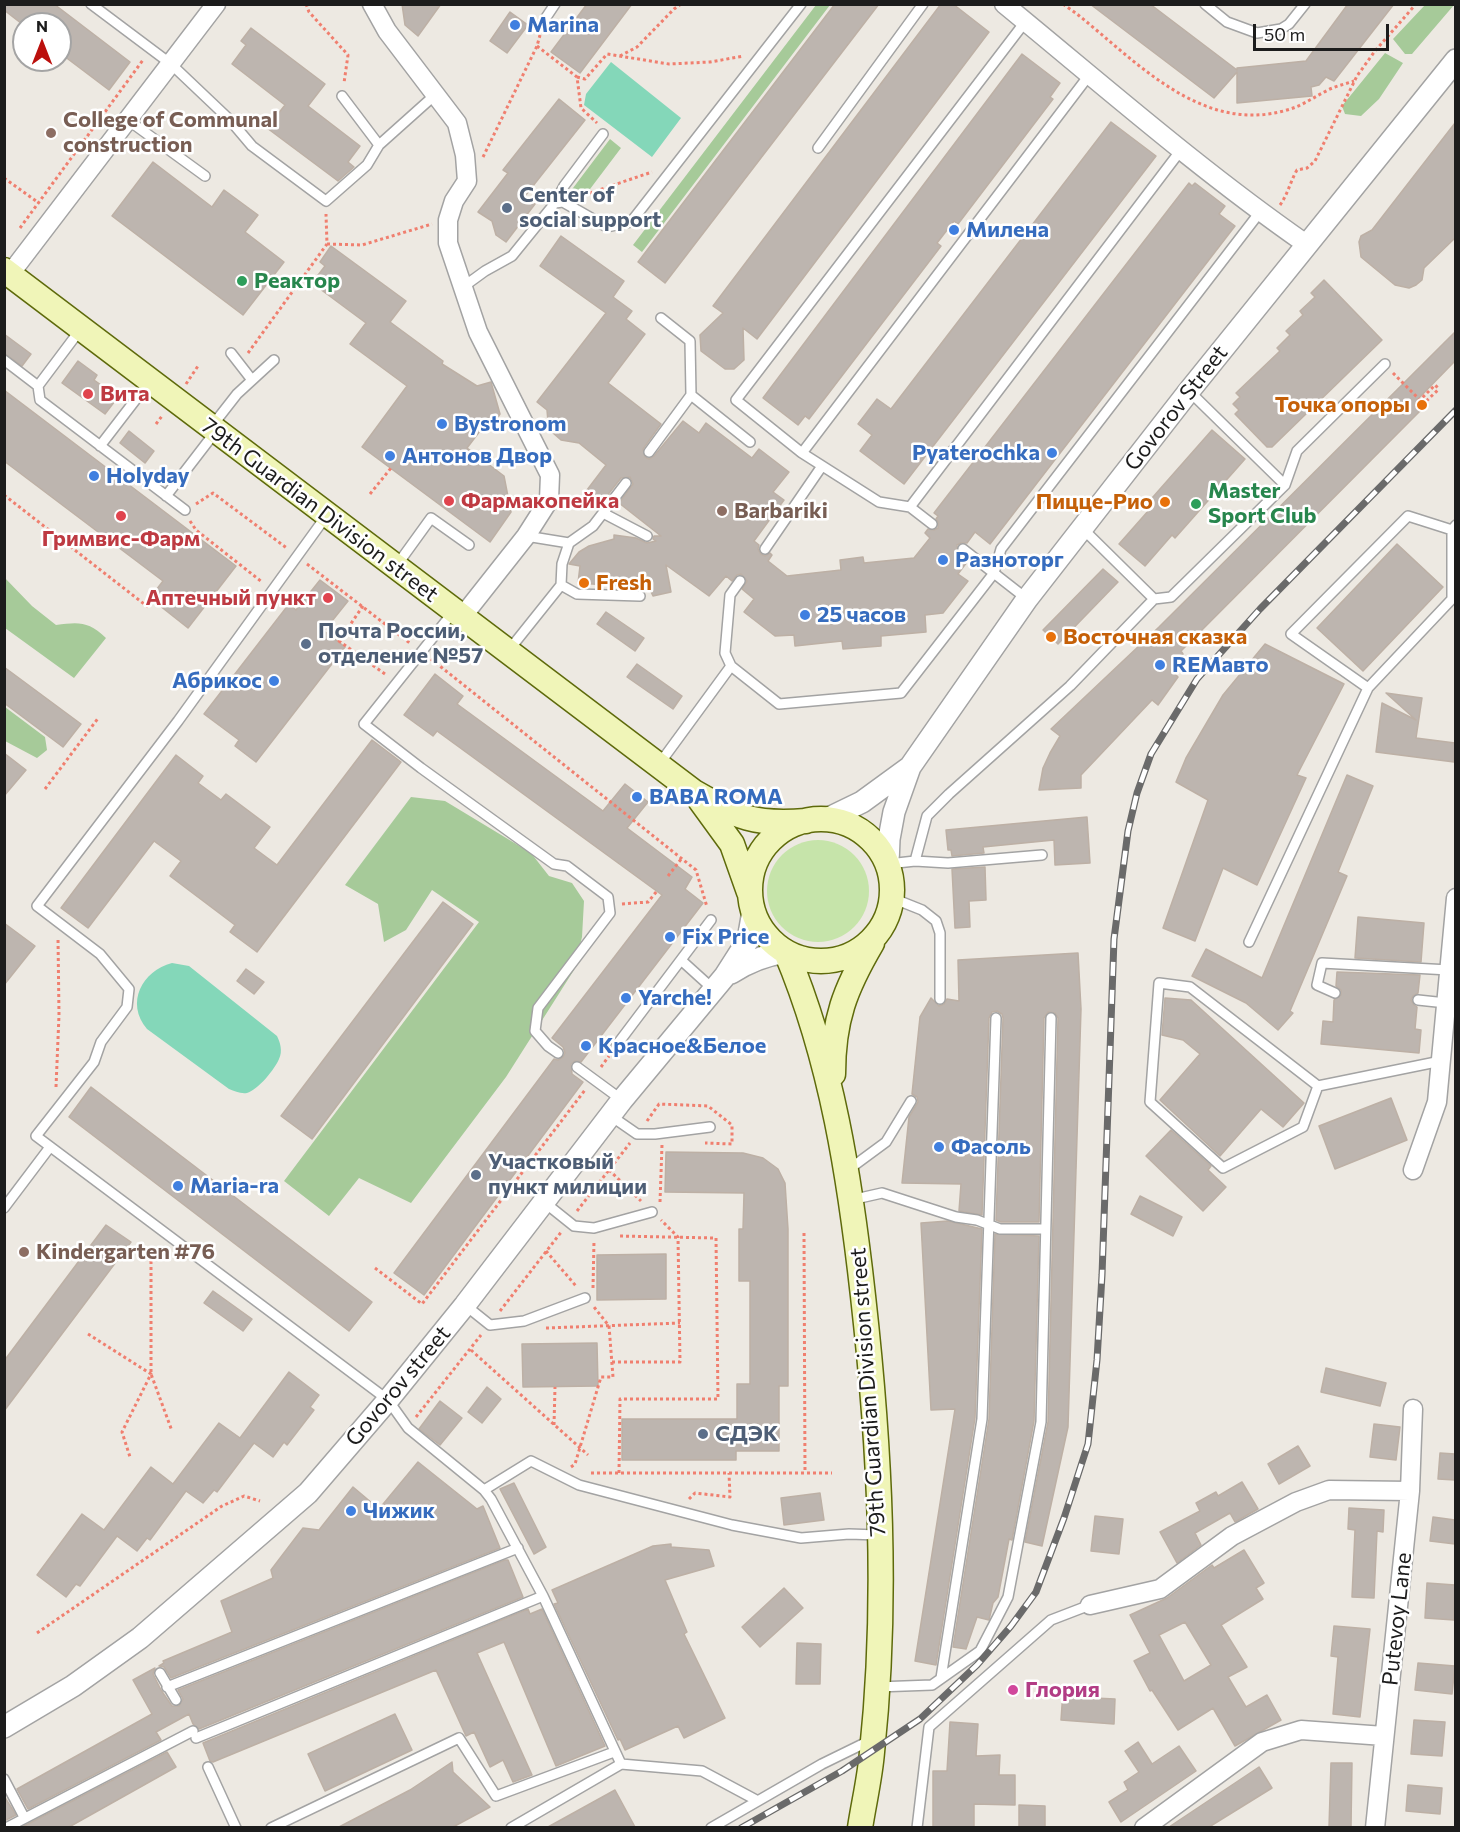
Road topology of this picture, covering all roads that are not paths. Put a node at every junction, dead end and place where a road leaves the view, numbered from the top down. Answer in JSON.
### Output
{"nodes":[{"id":1,"x":91,"y":4,"type":"edge"},
{"id":2,"x":216,"y":4,"type":"edge"},
{"id":3,"x":372,"y":4,"type":"edge"},
{"id":4,"x":555,"y":4,"type":"edge"},
{"id":5,"x":801,"y":4,"type":"edge"},
{"id":6,"x":922,"y":4,"type":"edge"},
{"id":7,"x":1004,"y":4,"type":"edge"},
{"id":8,"x":1205,"y":4,"type":"edge"},
{"id":9,"x":1305,"y":4,"type":"edge"},
{"id":10,"x":543,"y":22,"type":"road end"},
{"id":11,"x":1025,"y":22,"type":"junction"},
{"id":12,"x":1455,"y":60,"type":"edge"},
{"id":13,"x":171,"y":64,"type":"junction"},
{"id":14,"x":1090,"y":74,"type":"junction"},
{"id":15,"x":436,"y":94,"type":"junction"},
{"id":16,"x":342,"y":96,"type":"road end"},
{"id":17,"x":128,"y":120,"type":"junction"},
{"id":18,"x":603,"y":134,"type":"dead end"},
{"id":19,"x":379,"y":145,"type":"junction"},
{"id":20,"x":818,"y":148,"type":"dead end"},
{"id":21,"x":1181,"y":150,"type":"junction"},
{"id":22,"x":206,"y":176,"type":"dead end"},
{"id":23,"x":559,"y":203,"type":"junction"},
{"id":24,"x":1265,"y":216,"type":"junction"},
{"id":25,"x":1306,"y":244,"type":"junction"},
{"id":26,"x":7,"y":272,"type":"edge"},
{"id":27,"x":463,"y":287,"type":"junction"},
{"id":28,"x":661,"y":318,"type":"dead end"},
{"id":29,"x":82,"y":328,"type":"junction"},
{"id":30,"x":231,"y":353,"type":"dead end"},
{"id":31,"x":4,"y":360,"type":"edge"},
{"id":32,"x":274,"y":360,"type":"dead end"},
{"id":33,"x":1385,"y":364,"type":"road end"},
{"id":34,"x":252,"y":380,"type":"junction"},
{"id":35,"x":150,"y":381,"type":"junction"},
{"id":36,"x":38,"y":386,"type":"junction"},
{"id":37,"x":1189,"y":391,"type":"junction"},
{"id":38,"x":691,"y":395,"type":"junction"},
{"id":39,"x":214,"y":429,"type":"junction"},
{"id":40,"x":750,"y":442,"type":"dead end"},
{"id":41,"x":100,"y":446,"type":"junction"},
{"id":42,"x":649,"y":452,"type":"dead end"},
{"id":43,"x":802,"y":453,"type":"junction"},
{"id":44,"x":822,"y":466,"type":"junction"},
{"id":45,"x":626,"y":483,"type":"dead end"},
{"id":46,"x":1285,"y":485,"type":"junction"},
{"id":47,"x":166,"y":496,"type":"junction"},
{"id":48,"x":910,"y":507,"type":"junction"},
{"id":49,"x":185,"y":510,"type":"road end"},
{"id":50,"x":603,"y":513,"type":"junction"},
{"id":51,"x":327,"y":515,"type":"junction"},
{"id":52,"x":932,"y":524,"type":"dead end"},
{"id":53,"x":1082,"y":528,"type":"junction"},
{"id":54,"x":1454,"y":528,"type":"edge"},
{"id":55,"x":525,"y":536,"type":"junction"},
{"id":56,"x":647,"y":536,"type":"dead end"},
{"id":57,"x":569,"y":543,"type":"junction"},
{"id":58,"x":470,"y":545,"type":"dead end"},
{"id":59,"x":765,"y":549,"type":"dead end"},
{"id":60,"x":963,"y":549,"type":"dead end"},
{"id":61,"x":396,"y":567,"type":"junction"},
{"id":62,"x":994,"y":573,"type":"junction"},
{"id":63,"x":740,"y":581,"type":"dead end"},
{"id":64,"x":561,"y":585,"type":"junction"},
{"id":65,"x":640,"y":596,"type":"dead end"},
{"id":66,"x":1027,"y":599,"type":"junction"},
{"id":67,"x":1154,"y":599,"type":"junction"},
{"id":68,"x":458,"y":614,"type":"junction"},
{"id":69,"x":507,"y":651,"type":"junction"},
{"id":70,"x":731,"y":666,"type":"junction"},
{"id":71,"x":1368,"y":688,"type":"junction"},
{"id":72,"x":658,"y":765,"type":"junction"},
{"id":73,"x":910,"y":767,"type":"junction"},
{"id":74,"x":694,"y":792,"type":"junction"},
{"id":75,"x":818,"y":820,"type":"junction"},
{"id":76,"x":1042,"y":855,"type":"dead end"},
{"id":77,"x":915,"y":861,"type":"junction"},
{"id":78,"x":888,"y":864,"type":"junction"},
{"id":79,"x":892,"y":898,"type":"junction"},
{"id":80,"x":1455,"y":898,"type":"edge"},
{"id":81,"x":752,"y":904,"type":"junction"},
{"id":82,"x":711,"y":920,"type":"road end"},
{"id":83,"x":876,"y":936,"type":"junction"},
{"id":84,"x":1249,"y":942,"type":"dead end"},
{"id":85,"x":786,"y":952,"type":"junction"},
{"id":86,"x":681,"y":960,"type":"junction"},
{"id":87,"x":1449,"y":970,"type":"junction"},
{"id":88,"x":719,"y":983,"type":"junction"},
{"id":89,"x":1335,"y":993,"type":"dead end"},
{"id":90,"x":939,"y":999,"type":"dead end"},
{"id":91,"x":1418,"y":1000,"type":"dead end"},
{"id":92,"x":1446,"y":1003,"type":"junction"},
{"id":93,"x":1051,"y":1017,"type":"dead end"},
{"id":94,"x":996,"y":1018,"type":"dead end"},
{"id":95,"x":616,"y":1046,"type":"road end"},
{"id":96,"x":558,"y":1053,"type":"dead end"},
{"id":97,"x":1441,"y":1061,"type":"junction"},
{"id":98,"x":577,"y":1067,"type":"dead end"},
{"id":99,"x":1318,"y":1086,"type":"junction"},
{"id":100,"x":833,"y":1101,"type":"junction"},
{"id":101,"x":911,"y":1101,"type":"dead end"},
{"id":102,"x":616,"y":1107,"type":"junction"},
{"id":103,"x":710,"y":1127,"type":"dead end"},
{"id":104,"x":50,"y":1147,"type":"junction"},
{"id":105,"x":1413,"y":1170,"type":"dead end"},
{"id":106,"x":846,"y":1171,"type":"junction"},
{"id":107,"x":851,"y":1200,"type":"junction"},
{"id":108,"x":544,"y":1202,"type":"junction"},
{"id":109,"x":4,"y":1208,"type":"edge"},
{"id":110,"x":656,"y":1215,"type":"road end"},
{"id":111,"x":988,"y":1224,"type":"junction"},
{"id":112,"x":1045,"y":1229,"type":"junction"},
{"id":113,"x":585,"y":1298,"type":"road end"},
{"id":114,"x":465,"y":1305,"type":"junction"},
{"id":115,"x":388,"y":1400,"type":"junction"},
{"id":116,"x":1413,"y":1409,"type":"dead end"},
{"id":117,"x":484,"y":1490,"type":"junction"},
{"id":118,"x":1410,"y":1491,"type":"junction"},
{"id":119,"x":880,"y":1536,"type":"junction"},
{"id":120,"x":518,"y":1548,"type":"junction"},
{"id":121,"x":543,"y":1596,"type":"junction"},
{"id":122,"x":1090,"y":1605,"type":"joint"},
{"id":123,"x":160,"y":1673,"type":"dead end"},
{"id":124,"x":941,"y":1678,"type":"junction"},
{"id":125,"x":167,"y":1687,"type":"junction"},
{"id":126,"x":876,"y":1687,"type":"junction"},
{"id":127,"x":176,"y":1700,"type":"dead end"},
{"id":128,"x":4,"y":1727,"type":"edge"},
{"id":129,"x":1384,"y":1736,"type":"junction"},
{"id":130,"x":873,"y":1739,"type":"junction"},
{"id":131,"x":614,"y":1752,"type":"junction"},
{"id":132,"x":621,"y":1764,"type":"junction"},
{"id":133,"x":208,"y":1767,"type":"dead end"},
{"id":134,"x":4,"y":1779,"type":"edge"},
{"id":135,"x":758,"y":1801,"type":"junction"},
{"id":136,"x":24,"y":1817,"type":"junction"},
{"id":137,"x":6,"y":1827,"type":"edge"},
{"id":138,"x":236,"y":1827,"type":"edge"},
{"id":139,"x":271,"y":1827,"type":"edge"},
{"id":140,"x":511,"y":1827,"type":"edge"},
{"id":141,"x":711,"y":1827,"type":"edge"},
{"id":142,"x":860,"y":1827,"type":"edge"},
{"id":143,"x":917,"y":1827,"type":"edge"},
{"id":144,"x":1144,"y":1827,"type":"edge"},
{"id":145,"x":1375,"y":1827,"type":"edge"}],
"edges":[{"from":1,"to":13,"type":"lane"},
{"from":2,"to":13,"type":"street"},
{"from":3,"to":15,"type":"street"},
{"from":4,"to":10,"type":"lane"},
{"from":5,"to":23,"type":"lane"},
{"from":6,"to":20,"type":"lane"},
{"from":7,"to":11,"type":"street"},
{"from":8,"to":9,"type":"lane"},
{"from":11,"to":14,"type":"street"},
{"from":11,"to":43,"type":"lane"},
{"from":12,"to":25,"type":"street","name":"Govorov Street"},
{"from":13,"to":17,"type":"street"},
{"from":13,"to":19,"type":"lane"},
{"from":14,"to":21,"type":"street"},
{"from":14,"to":43,"type":"lane"},
{"from":15,"to":19,"type":"lane"},
{"from":15,"to":27,"type":"street"},
{"from":16,"to":19,"type":"lane"},
{"from":17,"to":22,"type":"lane"},
{"from":17,"to":26,"type":"street"},
{"from":18,"to":23,"type":"lane"},
{"from":21,"to":24,"type":"street"},
{"from":21,"to":48,"type":"lane"},
{"from":23,"to":27,"type":"lane"},
{"from":24,"to":25,"type":"street"},
{"from":24,"to":62,"type":"lane"},
{"from":25,"to":37,"type":"street","name":"Govorov Street"},
{"from":26,"to":29,"type":"main road","name":"79th Guardian Division street"},
{"from":27,"to":55,"type":"street"},
{"from":28,"to":38,"type":"lane"},
{"from":29,"to":35,"type":"main road","name":"79th Guardian Division street"},
{"from":29,"to":36,"type":"lane"},
{"from":30,"to":34,"type":"lane"},
{"from":31,"to":36,"type":"lane"},
{"from":32,"to":34,"type":"lane"},
{"from":33,"to":46,"type":"lane"},
{"from":34,"to":39,"type":"lane"},
{"from":35,"to":39,"type":"main road","name":"79th Guardian Division street"},
{"from":35,"to":41,"type":"lane"},
{"from":36,"to":41,"type":"lane"},
{"from":37,"to":46,"type":"lane"},
{"from":37,"to":53,"type":"street","name":"Govorov Street"},
{"from":38,"to":40,"type":"lane"},
{"from":38,"to":42,"type":"lane"},
{"from":39,"to":47,"type":"lane"},
{"from":39,"to":51,"type":"main road","name":"79th Guardian Division street"},
{"from":41,"to":47,"type":"lane"},
{"from":43,"to":44,"type":"lane"},
{"from":44,"to":48,"type":"lane"},
{"from":44,"to":59,"type":"lane"},
{"from":45,"to":50,"type":"lane"},
{"from":46,"to":67,"type":"lane"},
{"from":47,"to":49,"type":"lane"},
{"from":48,"to":52,"type":"lane"},
{"from":50,"to":56,"type":"lane"},
{"from":50,"to":57,"type":"lane"},
{"from":51,"to":61,"type":"main road","name":"79th Guardian Division street"},
{"from":51,"to":104,"type":"lane"},
{"from":53,"to":66,"type":"street","name":"Govorov Street"},
{"from":53,"to":67,"type":"lane"},
{"from":54,"to":71,"type":"lane"},
{"from":54,"to":71,"type":"lane"},
{"from":55,"to":57,"type":"lane"},
{"from":55,"to":68,"type":"street"},
{"from":57,"to":64,"type":"lane"},
{"from":58,"to":61,"type":"lane"},
{"from":60,"to":62,"type":"lane"},
{"from":61,"to":68,"type":"main road","name":"79th Guardian Division street"},
{"from":62,"to":66,"type":"lane"},
{"from":62,"to":70,"type":"lane"},
{"from":63,"to":70,"type":"lane"},
{"from":64,"to":65,"type":"lane"},
{"from":64,"to":69,"type":"lane"},
{"from":66,"to":73,"type":"street","name":"Govorov Street"},
{"from":67,"to":77,"type":"lane"},
{"from":68,"to":69,"type":"main road","name":"79th Guardian Division street"},
{"from":68,"to":96,"type":"lane"},
{"from":69,"to":72,"type":"main road","name":"79th Guardian Division street"},
{"from":70,"to":72,"type":"lane"},
{"from":71,"to":84,"type":"lane"},
{"from":72,"to":74,"type":"main road","name":"79th Guardian Division street"},
{"from":73,"to":75,"type":"street"},
{"from":73,"to":78,"type":"street"},
{"from":74,"to":75,"type":"main road","name":"79th Guardian Division street"},
{"from":74,"to":81,"type":"main road","name":"79th Guardian Division street"},
{"from":75,"to":78,"type":"main road"},
{"from":75,"to":81,"type":"main road"},
{"from":76,"to":77,"type":"lane"},
{"from":77,"to":78,"type":"lane"},
{"from":78,"to":79,"type":"main road"},
{"from":79,"to":83,"type":"main road"},
{"from":79,"to":90,"type":"lane"},
{"from":80,"to":87,"type":"street"},
{"from":81,"to":85,"type":"main road"},
{"from":81,"to":88,"type":"street"},
{"from":82,"to":86,"type":"lane"},
{"from":83,"to":85,"type":"main road"},
{"from":83,"to":100,"type":"main road","name":"79th Guardian Division street"},
{"from":85,"to":88,"type":"street"},
{"from":85,"to":100,"type":"main road","name":"79th Guardian Division street"},
{"from":86,"to":88,"type":"lane"},
{"from":86,"to":95,"type":"lane"},
{"from":87,"to":89,"type":"lane"},
{"from":87,"to":92,"type":"street"},
{"from":88,"to":102,"type":"street","name":"Govorov street"},
{"from":91,"to":92,"type":"lane"},
{"from":92,"to":97,"type":"street"},
{"from":93,"to":112,"type":"lane"},
{"from":94,"to":111,"type":"lane"},
{"from":97,"to":99,"type":"lane"},
{"from":97,"to":105,"type":"street"},
{"from":98,"to":102,"type":"lane"},
{"from":99,"to":99,"type":"lane"},
{"from":100,"to":106,"type":"main road","name":"79th Guardian Division street"},
{"from":101,"to":106,"type":"lane"},
{"from":102,"to":103,"type":"lane"},
{"from":102,"to":108,"type":"street","name":"Govorov street"},
{"from":104,"to":109,"type":"lane"},
{"from":104,"to":115,"type":"lane"},
{"from":106,"to":107,"type":"main road","name":"79th Guardian Division street"},
{"from":107,"to":111,"type":"lane"},
{"from":107,"to":119,"type":"main road","name":"79th Guardian Division street"},
{"from":108,"to":110,"type":"lane"},
{"from":108,"to":114,"type":"street","name":"Govorov street"},
{"from":111,"to":112,"type":"lane"},
{"from":111,"to":124,"type":"lane"},
{"from":112,"to":124,"type":"lane"},
{"from":113,"to":114,"type":"lane"},
{"from":114,"to":115,"type":"street","name":"Govorov street"},
{"from":115,"to":117,"type":"lane"},
{"from":115,"to":128,"type":"street","name":"Govorov street"},
{"from":116,"to":118,"type":"street","name":"Putevoy Lane"},
{"from":117,"to":119,"type":"lane"},
{"from":117,"to":120,"type":"lane"},
{"from":118,"to":122,"type":"street"},
{"from":118,"to":129,"type":"street","name":"Putevoy Lane"},
{"from":119,"to":126,"type":"main road","name":"79th Guardian Division street"},
{"from":120,"to":121,"type":"lane"},
{"from":120,"to":125,"type":"lane"},
{"from":121,"to":131,"type":"lane"},
{"from":121,"to":136,"type":"lane"},
{"from":122,"to":143,"type":"lane"},
{"from":123,"to":125,"type":"lane"},
{"from":124,"to":126,"type":"lane"},
{"from":125,"to":127,"type":"lane"},
{"from":126,"to":130,"type":"main road","name":"79th Guardian Division street"},
{"from":129,"to":144,"type":"street"},
{"from":129,"to":145,"type":"street","name":"Putevoy Lane"},
{"from":130,"to":135,"type":"lane"},
{"from":130,"to":142,"type":"main road","name":"79th Guardian Division street"},
{"from":131,"to":132,"type":"lane"},
{"from":131,"to":139,"type":"lane"},
{"from":132,"to":135,"type":"lane"},
{"from":132,"to":140,"type":"lane"},
{"from":133,"to":138,"type":"lane"},
{"from":134,"to":136,"type":"lane"},
{"from":135,"to":141,"type":"lane"},
{"from":136,"to":137,"type":"lane"}]}
